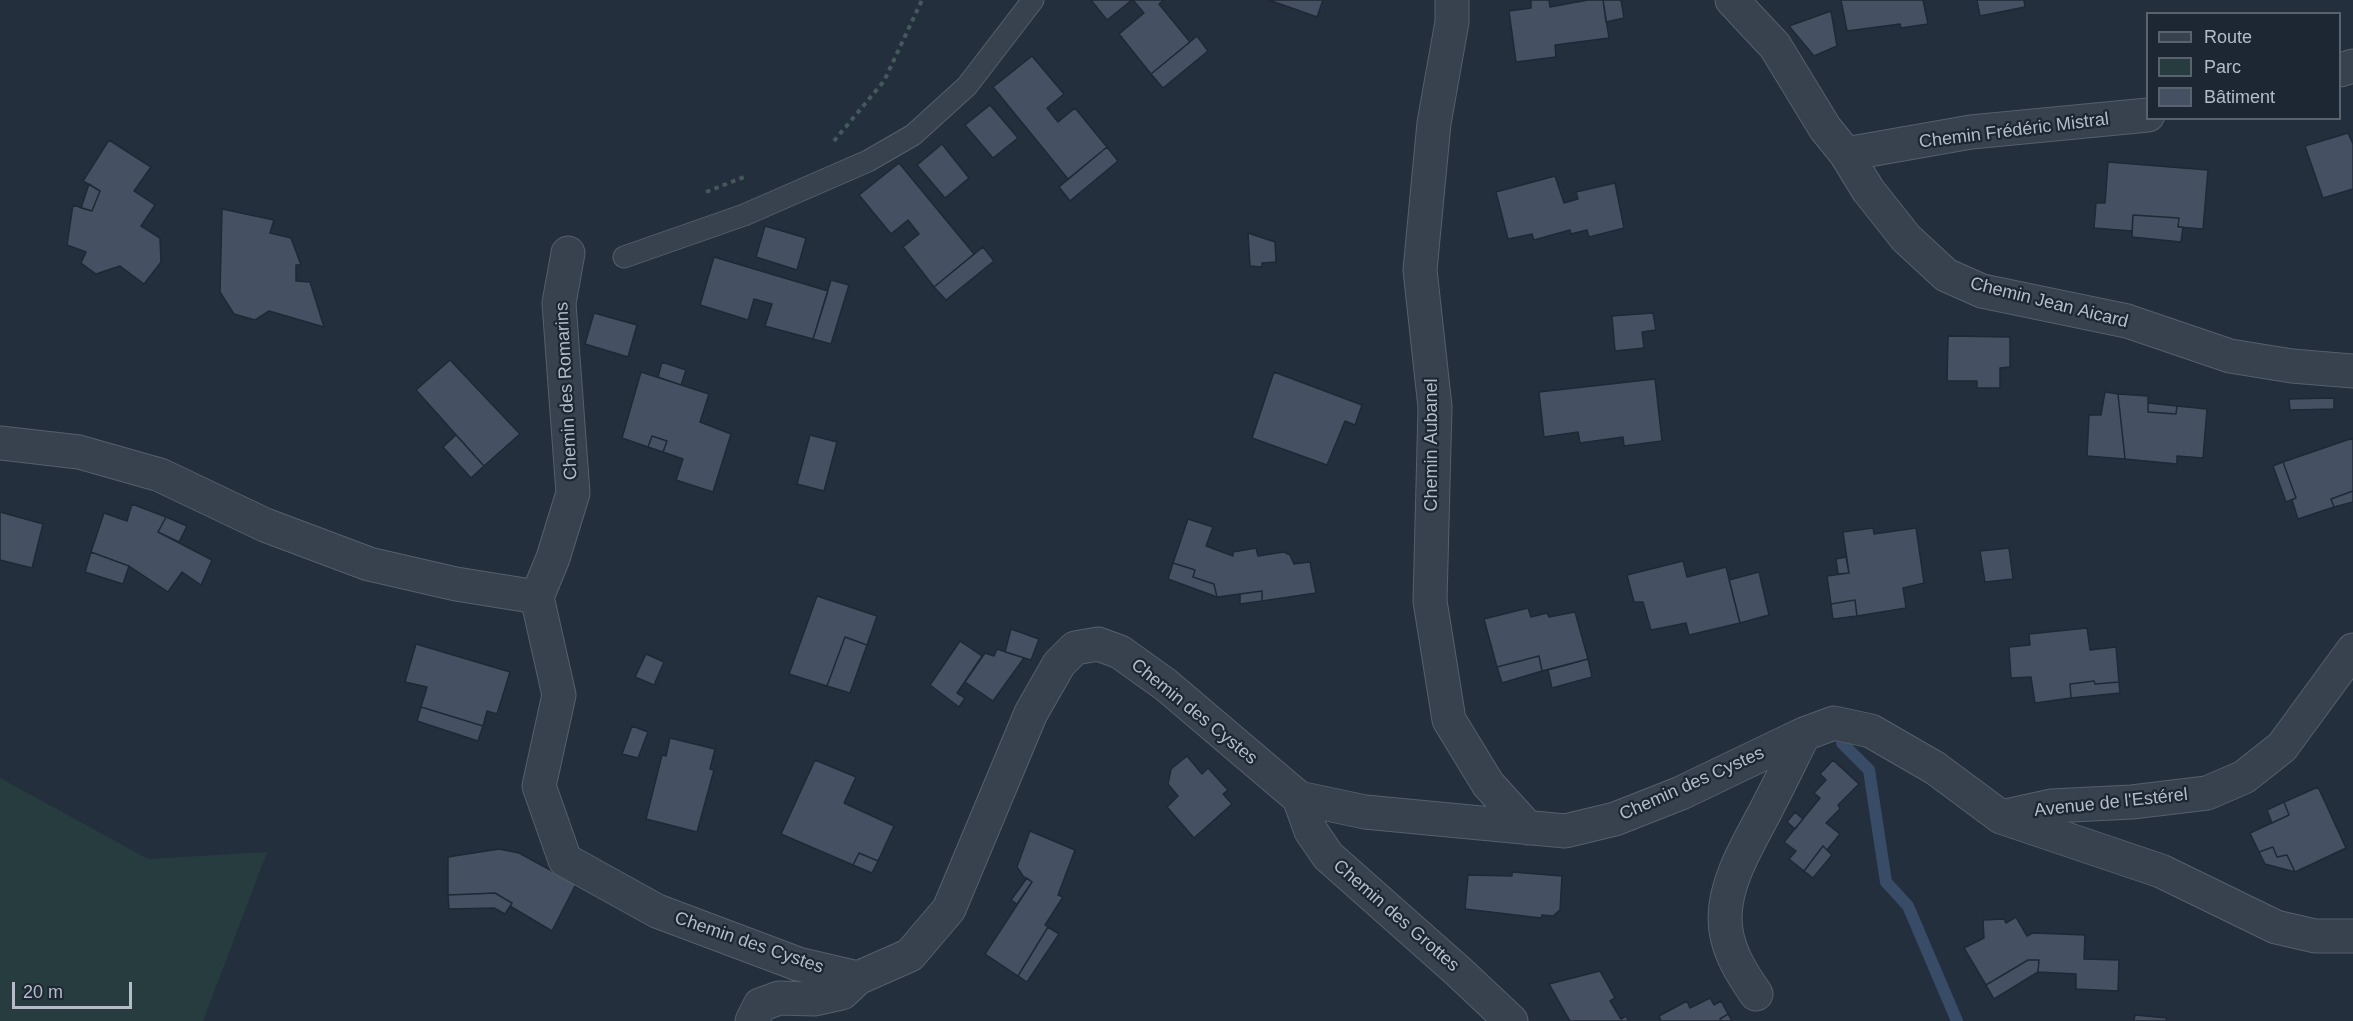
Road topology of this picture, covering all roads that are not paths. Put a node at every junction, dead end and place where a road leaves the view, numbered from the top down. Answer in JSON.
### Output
{"nodes":[{"id":1,"x":1033,"y":0,"type":"edge"},
{"id":2,"x":1452,"y":0,"type":"edge"},
{"id":3,"x":1747,"y":5,"type":"edge"},
{"id":4,"x":2146,"y":116,"type":"edge"},
{"id":5,"x":1846,"y":154,"type":"junction"},
{"id":6,"x":568,"y":253,"type":"dead end"},
{"id":7,"x":624,"y":257,"type":"dead end"},
{"id":8,"x":2353,"y":371,"type":"edge"},
{"id":9,"x":0,"y":443,"type":"edge"},
{"id":10,"x":537,"y":597,"type":"junction"},
{"id":11,"x":2353,"y":650,"type":"edge"},
{"id":12,"x":1804,"y":734,"type":"junction"},
{"id":13,"x":1299,"y":798,"type":"junction"},
{"id":14,"x":2001,"y":817,"type":"junction"},
{"id":15,"x":1528,"y":828,"type":"junction"},
{"id":16,"x":2353,"y":936,"type":"edge"},
{"id":17,"x":858,"y":978,"type":"junction"},
{"id":18,"x":1756,"y":994,"type":"dead end"},
{"id":19,"x":752,"y":1021,"type":"edge"},
{"id":20,"x":1511,"y":1021,"type":"edge"}],
"edges":[{"from":1,"to":7,"type":"lane"},
{"from":2,"to":15,"type":"street","name":"Chemin Aubanel"},
{"from":3,"to":5,"type":"street","name":"Chemin Jean Aicard"},
{"from":4,"to":5,"type":"street","name":"Chemin Frédéric Mistral"},
{"from":5,"to":8,"type":"street","name":"Chemin Jean Aicard"},
{"from":6,"to":10,"type":"street","name":"Chemin des Romarins"},
{"from":9,"to":10,"type":"street"},
{"from":10,"to":17,"type":"street","name":"Chemin des Cystes"},
{"from":11,"to":14,"type":"street","name":"Avenue de l'Estérel"},
{"from":12,"to":14,"type":"street","name":"Chemin des Cystes"},
{"from":12,"to":15,"type":"street","name":"Chemin des Cystes"},
{"from":12,"to":18,"type":"street"},
{"from":13,"to":15,"type":"street","name":"Chemin des Cystes"},
{"from":13,"to":17,"type":"street","name":"Chemin des Cystes"},
{"from":13,"to":20,"type":"street","name":"Chemin des Grottes"},
{"from":14,"to":16,"type":"street","name":"Avenue de l'Estérel"},
{"from":17,"to":19,"type":"street"}]}
